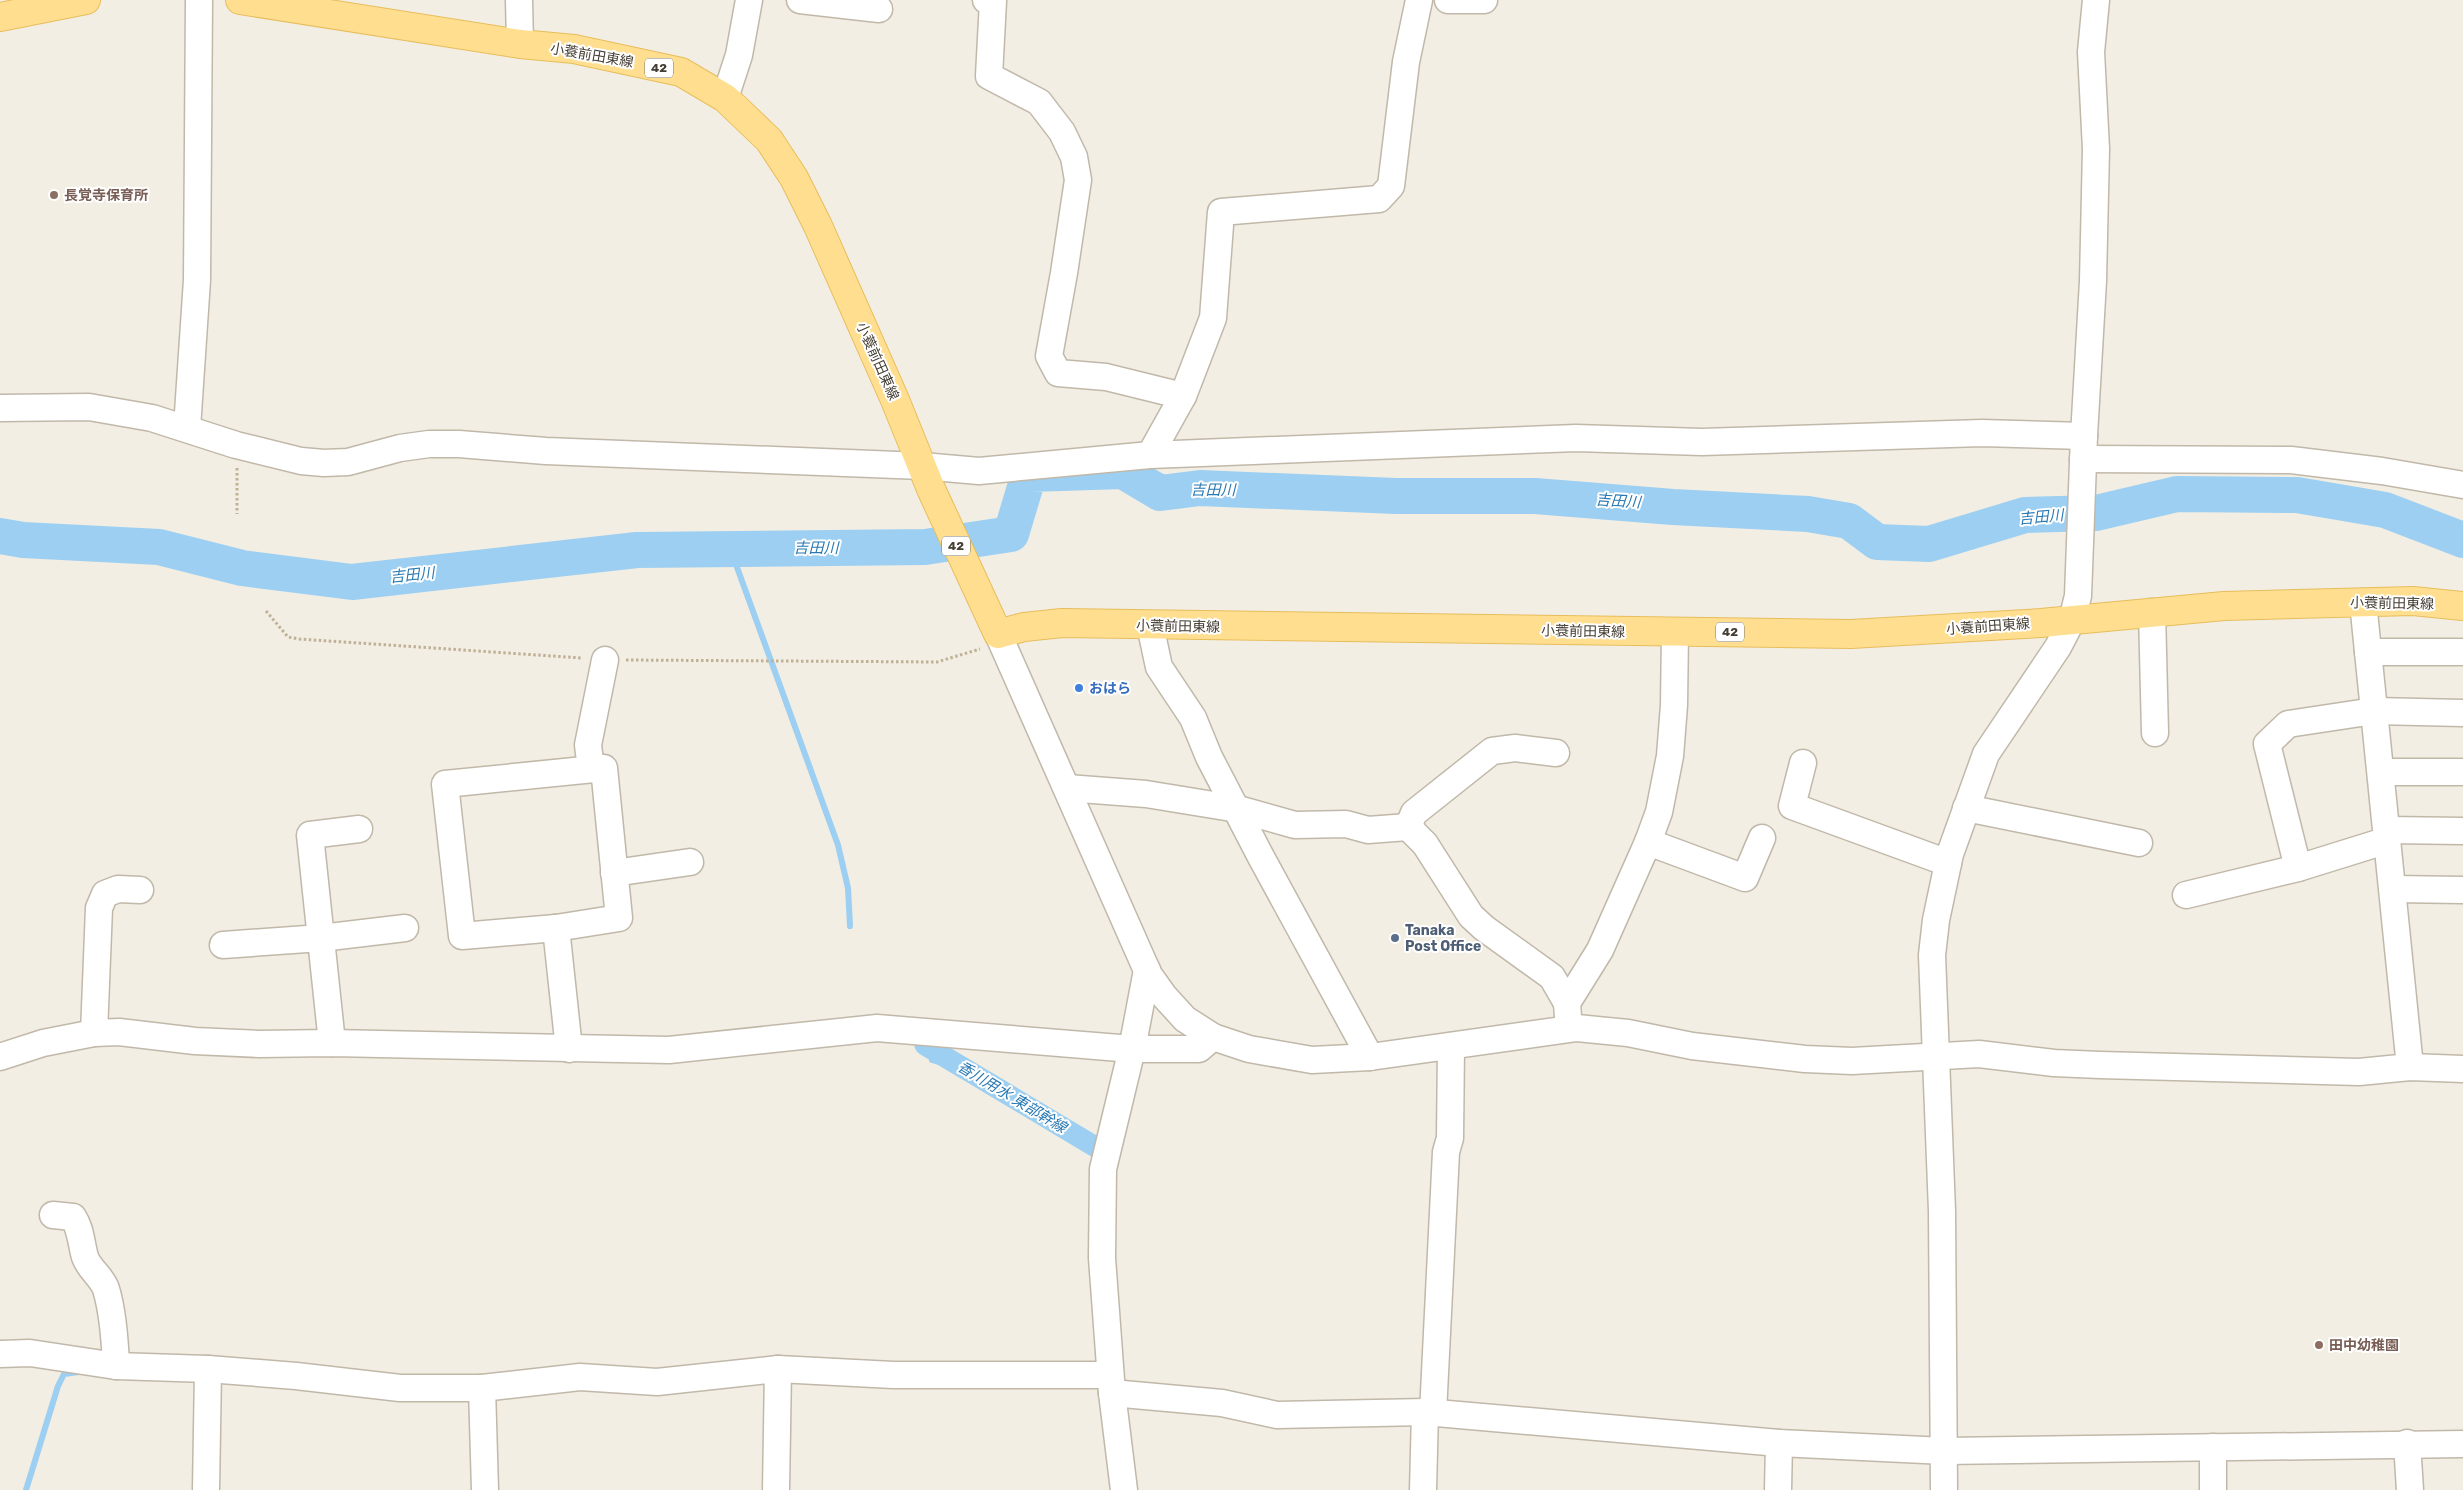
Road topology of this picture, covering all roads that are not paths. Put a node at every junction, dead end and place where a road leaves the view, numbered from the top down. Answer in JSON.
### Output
{"nodes":[{"id":1,"x":86,"y":0,"type":"edge"},
{"id":2,"x":200,"y":0,"type":"edge"},
{"id":3,"x":240,"y":0,"type":"edge"},
{"id":4,"x":519,"y":0,"type":"edge"},
{"id":5,"x":749,"y":0,"type":"edge"},
{"id":6,"x":800,"y":0,"type":"edge"},
{"id":7,"x":986,"y":0,"type":"edge"},
{"id":8,"x":1419,"y":0,"type":"edge"},
{"id":9,"x":1448,"y":0,"type":"edge"},
{"id":10,"x":1484,"y":0,"type":"edge"},
{"id":11,"x":2096,"y":0,"type":"edge"},
{"id":12,"x":879,"y":9,"type":"dead end"},
{"id":13,"x":0,"y":17,"type":"edge"},
{"id":14,"x":520,"y":44,"type":"junction"},
{"id":15,"x":725,"y":98,"type":"junction"},
{"id":16,"x":1184,"y":396,"type":"junction"},
{"id":17,"x":0,"y":408,"type":"edge"},
{"id":18,"x":187,"y":428,"type":"junction"},
{"id":19,"x":2083,"y":454,"type":"junction"},
{"id":20,"x":1150,"y":455,"type":"junction"},
{"id":21,"x":926,"y":478,"type":"junction"},
{"id":22,"x":2463,"y":485,"type":"edge"},
{"id":23,"x":2363,"y":602,"type":"junction"},
{"id":24,"x":2463,"y":606,"type":"edge"},
{"id":25,"x":2152,"y":612,"type":"junction"},
{"id":26,"x":2072,"y":620,"type":"junction"},
{"id":27,"x":1150,"y":625,"type":"junction"},
{"id":28,"x":1675,"y":632,"type":"junction"},
{"id":29,"x":1000,"y":638,"type":"junction"},
{"id":30,"x":2368,"y":652,"type":"junction"},
{"id":31,"x":2463,"y":652,"type":"edge"},
{"id":32,"x":605,"y":660,"type":"road end"},
{"id":33,"x":2374,"y":711,"type":"junction"},
{"id":34,"x":2463,"y":714,"type":"edge"},
{"id":35,"x":2155,"y":733,"type":"dead end"},
{"id":36,"x":1556,"y":753,"type":"dead end"},
{"id":37,"x":1803,"y":763,"type":"dead end"},
{"id":38,"x":591,"y":769,"type":"junction"},
{"id":39,"x":2381,"y":772,"type":"junction"},
{"id":40,"x":2463,"y":772,"type":"edge"},
{"id":41,"x":1067,"y":788,"type":"junction"},
{"id":42,"x":1966,"y":808,"type":"junction"},
{"id":43,"x":1238,"y":809,"type":"junction"},
{"id":44,"x":1408,"y":827,"type":"junction"},
{"id":45,"x":359,"y":829,"type":"dead end"},
{"id":46,"x":2463,"y":831,"type":"edge"},
{"id":47,"x":2387,"y":835,"type":"junction"},
{"id":48,"x":1762,"y":838,"type":"dead end"},
{"id":49,"x":1648,"y":842,"type":"junction"},
{"id":50,"x":2139,"y":843,"type":"dead end"},
{"id":51,"x":690,"y":862,"type":"dead end"},
{"id":52,"x":1948,"y":863,"type":"junction"},
{"id":53,"x":2298,"y":868,"type":"junction"},
{"id":54,"x":614,"y":873,"type":"junction"},
{"id":55,"x":2393,"y":889,"type":"junction"},
{"id":56,"x":140,"y":890,"type":"dead end"},
{"id":57,"x":2463,"y":890,"type":"edge"},
{"id":58,"x":2186,"y":895,"type":"dead end"},
{"id":59,"x":405,"y":928,"type":"dead end"},
{"id":60,"x":556,"y":928,"type":"junction"},
{"id":61,"x":321,"y":938,"type":"junction"},
{"id":62,"x":223,"y":945,"type":"dead end"},
{"id":63,"x":1147,"y":970,"type":"junction"},
{"id":64,"x":1568,"y":1015,"type":"junction"},
{"id":65,"x":94,"y":1033,"type":"junction"},
{"id":66,"x":1213,"y":1038,"type":"junction"},
{"id":67,"x":332,"y":1043,"type":"junction"},
{"id":68,"x":1451,"y":1046,"type":"junction"},
{"id":69,"x":569,"y":1049,"type":"junction"},
{"id":70,"x":1132,"y":1049,"type":"junction"},
{"id":71,"x":1936,"y":1056,"type":"junction"},
{"id":72,"x":0,"y":1057,"type":"edge"},
{"id":73,"x":1370,"y":1057,"type":"junction"},
{"id":74,"x":2410,"y":1067,"type":"junction"},
{"id":75,"x":2463,"y":1068,"type":"edge"},
{"id":76,"x":54,"y":1215,"type":"dead end"},
{"id":77,"x":0,"y":1354,"type":"edge"},
{"id":78,"x":116,"y":1366,"type":"junction"},
{"id":79,"x":208,"y":1369,"type":"junction"},
{"id":80,"x":778,"y":1369,"type":"junction"},
{"id":81,"x":1111,"y":1384,"type":"junction"},
{"id":82,"x":482,"y":1388,"type":"junction"},
{"id":83,"x":1429,"y":1413,"type":"junction"},
{"id":84,"x":1779,"y":1443,"type":"junction"},
{"id":85,"x":2407,"y":1443,"type":"junction"},
{"id":86,"x":2463,"y":1444,"type":"edge"},
{"id":87,"x":2213,"y":1447,"type":"junction"},
{"id":88,"x":1945,"y":1451,"type":"junction"},
{"id":89,"x":206,"y":1490,"type":"edge"},
{"id":90,"x":485,"y":1490,"type":"edge"},
{"id":91,"x":776,"y":1490,"type":"edge"},
{"id":92,"x":1124,"y":1490,"type":"edge"},
{"id":93,"x":1423,"y":1490,"type":"edge"},
{"id":94,"x":1778,"y":1490,"type":"edge"},
{"id":95,"x":1944,"y":1490,"type":"edge"},
{"id":96,"x":2213,"y":1490,"type":"edge"},
{"id":97,"x":2410,"y":1490,"type":"edge"}],
"edges":[{"from":1,"to":13,"type":"main road"},
{"from":2,"to":18,"type":"street"},
{"from":3,"to":14,"type":"main road","name":"小蓑前田東線","number":"42"},
{"from":4,"to":14,"type":"street"},
{"from":5,"to":15,"type":"street"},
{"from":6,"to":12,"type":"street"},
{"from":7,"to":16,"type":"street"},
{"from":8,"to":16,"type":"street"},
{"from":9,"to":10,"type":"street"},
{"from":11,"to":19,"type":"street"},
{"from":14,"to":15,"type":"main road","name":"小蓑前田東線","number":"42"},
{"from":15,"to":21,"type":"main road","name":"小蓑前田東線","number":"42"},
{"from":16,"to":20,"type":"street"},
{"from":17,"to":18,"type":"street"},
{"from":18,"to":21,"type":"street"},
{"from":19,"to":20,"type":"street"},
{"from":19,"to":22,"type":"street"},
{"from":19,"to":26,"type":"street"},
{"from":20,"to":21,"type":"street"},
{"from":21,"to":29,"type":"main road","name":"小蓑前田東線","number":"42"},
{"from":23,"to":24,"type":"main road","name":"小蓑前田東線","number":"42"},
{"from":23,"to":25,"type":"main road","name":"小蓑前田東線","number":"42"},
{"from":23,"to":30,"type":"street"},
{"from":25,"to":26,"type":"main road","name":"小蓑前田東線","number":"42"},
{"from":25,"to":35,"type":"street"},
{"from":26,"to":28,"type":"main road","name":"小蓑前田東線","number":"42"},
{"from":26,"to":42,"type":"street"},
{"from":27,"to":28,"type":"main road","name":"小蓑前田東線","number":"42"},
{"from":27,"to":29,"type":"main road","name":"小蓑前田東線","number":"42"},
{"from":27,"to":43,"type":"street"},
{"from":28,"to":49,"type":"street"},
{"from":29,"to":41,"type":"street"},
{"from":30,"to":31,"type":"street"},
{"from":30,"to":33,"type":"street"},
{"from":32,"to":38,"type":"street"},
{"from":33,"to":34,"type":"street"},
{"from":33,"to":39,"type":"street"},
{"from":33,"to":53,"type":"street"},
{"from":36,"to":44,"type":"street"},
{"from":37,"to":52,"type":"street"},
{"from":38,"to":54,"type":"street"},
{"from":38,"to":60,"type":"street"},
{"from":39,"to":40,"type":"street"},
{"from":39,"to":47,"type":"street"},
{"from":41,"to":43,"type":"street"},
{"from":41,"to":63,"type":"street"},
{"from":42,"to":50,"type":"street"},
{"from":42,"to":52,"type":"street"},
{"from":43,"to":44,"type":"street"},
{"from":43,"to":73,"type":"street"},
{"from":44,"to":64,"type":"street"},
{"from":45,"to":61,"type":"street"},
{"from":46,"to":47,"type":"street"},
{"from":47,"to":53,"type":"street"},
{"from":47,"to":55,"type":"street"},
{"from":48,"to":49,"type":"street"},
{"from":49,"to":64,"type":"street"},
{"from":51,"to":54,"type":"street"},
{"from":52,"to":71,"type":"street"},
{"from":53,"to":58,"type":"street"},
{"from":54,"to":60,"type":"street"},
{"from":55,"to":57,"type":"street"},
{"from":55,"to":74,"type":"street"},
{"from":56,"to":65,"type":"street"},
{"from":59,"to":61,"type":"street"},
{"from":60,"to":69,"type":"street"},
{"from":61,"to":62,"type":"street"},
{"from":61,"to":67,"type":"street"},
{"from":63,"to":66,"type":"street"},
{"from":63,"to":70,"type":"street"},
{"from":64,"to":68,"type":"street"},
{"from":64,"to":71,"type":"street"},
{"from":65,"to":67,"type":"street"},
{"from":65,"to":72,"type":"street"},
{"from":66,"to":70,"type":"street"},
{"from":66,"to":73,"type":"street"},
{"from":67,"to":69,"type":"street"},
{"from":68,"to":73,"type":"street"},
{"from":68,"to":83,"type":"street"},
{"from":69,"to":70,"type":"street"},
{"from":70,"to":81,"type":"street"},
{"from":71,"to":74,"type":"street"},
{"from":71,"to":88,"type":"street"},
{"from":74,"to":75,"type":"street"},
{"from":76,"to":78,"type":"street"},
{"from":77,"to":78,"type":"street"},
{"from":78,"to":79,"type":"street"},
{"from":79,"to":82,"type":"street"},
{"from":79,"to":89,"type":"street"},
{"from":80,"to":81,"type":"street"},
{"from":80,"to":82,"type":"street"},
{"from":80,"to":91,"type":"street"},
{"from":81,"to":83,"type":"street"},
{"from":81,"to":92,"type":"street"},
{"from":82,"to":90,"type":"street"},
{"from":83,"to":84,"type":"street"},
{"from":83,"to":93,"type":"street"},
{"from":84,"to":88,"type":"street"},
{"from":84,"to":94,"type":"street"},
{"from":85,"to":86,"type":"street"},
{"from":85,"to":87,"type":"street"},
{"from":85,"to":97,"type":"street"},
{"from":87,"to":88,"type":"street"},
{"from":87,"to":96,"type":"street"},
{"from":88,"to":95,"type":"street"}]}
